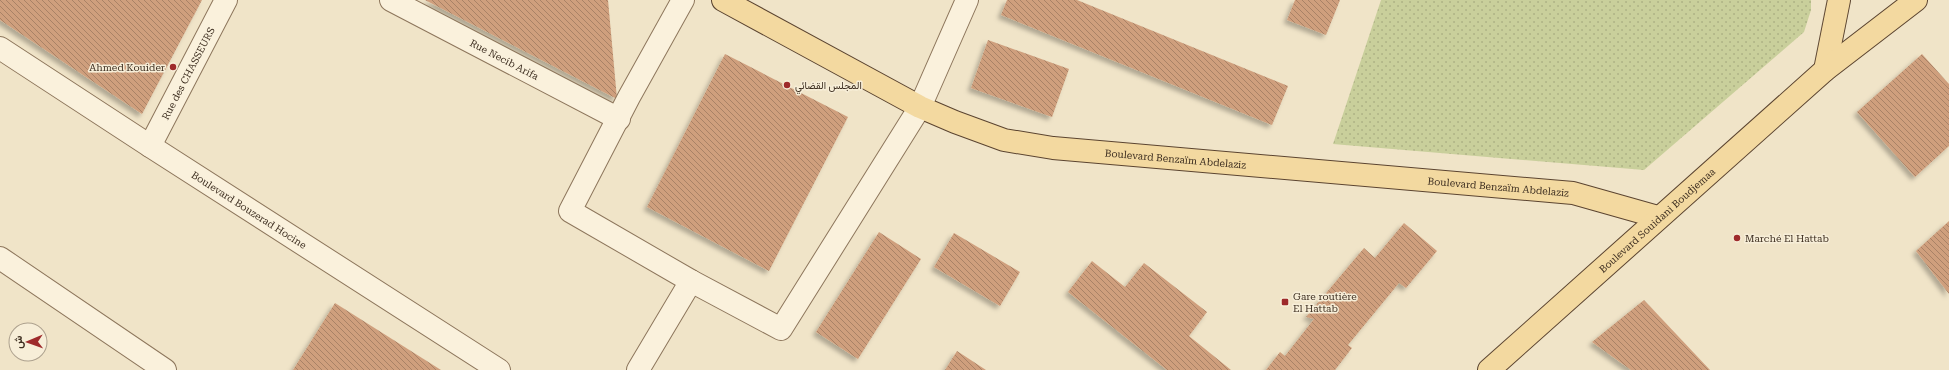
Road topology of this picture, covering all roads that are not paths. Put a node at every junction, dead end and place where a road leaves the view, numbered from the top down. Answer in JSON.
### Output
{"nodes":[{"id":1,"x":226,"y":0,"type":"edge"},
{"id":2,"x":391,"y":0,"type":"edge"},
{"id":3,"x":683,"y":0,"type":"edge"},
{"id":4,"x":723,"y":0,"type":"edge"},
{"id":5,"x":967,"y":0,"type":"edge"},
{"id":6,"x":1839,"y":0,"type":"edge"},
{"id":7,"x":1916,"y":0,"type":"edge"},
{"id":8,"x":0,"y":48,"type":"edge"},
{"id":9,"x":1825,"y":70,"type":"junction"},
{"id":10,"x":920,"y":107,"type":"junction"},
{"id":11,"x":618,"y":119,"type":"junction"},
{"id":12,"x":150,"y":146,"type":"junction"},
{"id":13,"x":1658,"y":218,"type":"junction"},
{"id":14,"x":0,"y":258,"type":"edge"},
{"id":15,"x":691,"y":281,"type":"junction"},
{"id":16,"x":165,"y":370,"type":"edge"},
{"id":17,"x":499,"y":370,"type":"edge"},
{"id":18,"x":638,"y":370,"type":"edge"},
{"id":19,"x":1489,"y":370,"type":"edge"}],
"edges":[{"from":1,"to":12,"type":"street","name":"Rue des CHASSEURS"},
{"from":2,"to":11,"type":"street","name":"Rue Necib Arifa"},
{"from":3,"to":11,"type":"street"},
{"from":4,"to":10,"type":"main road","name":"Boulevard Benzaïm Abdelaziz"},
{"from":5,"to":10,"type":"street"},
{"from":6,"to":9,"type":"main road"},
{"from":7,"to":9,"type":"main road","name":"Boulevard Souidani Boudjemaa"},
{"from":8,"to":12,"type":"street","name":"Boulevard Bouzerad Hocine"},
{"from":9,"to":13,"type":"main road","name":"Boulevard Souidani Boudjemaa"},
{"from":10,"to":13,"type":"main road","name":"Boulevard Benzaïm Abdelaziz"},
{"from":10,"to":15,"type":"street"},
{"from":11,"to":15,"type":"street"},
{"from":12,"to":17,"type":"street","name":"Boulevard Bouzerad Hocine"},
{"from":13,"to":19,"type":"main road","name":"Boulevard Souidani Boudjemaa"},
{"from":14,"to":16,"type":"street"},
{"from":15,"to":18,"type":"street"}]}
